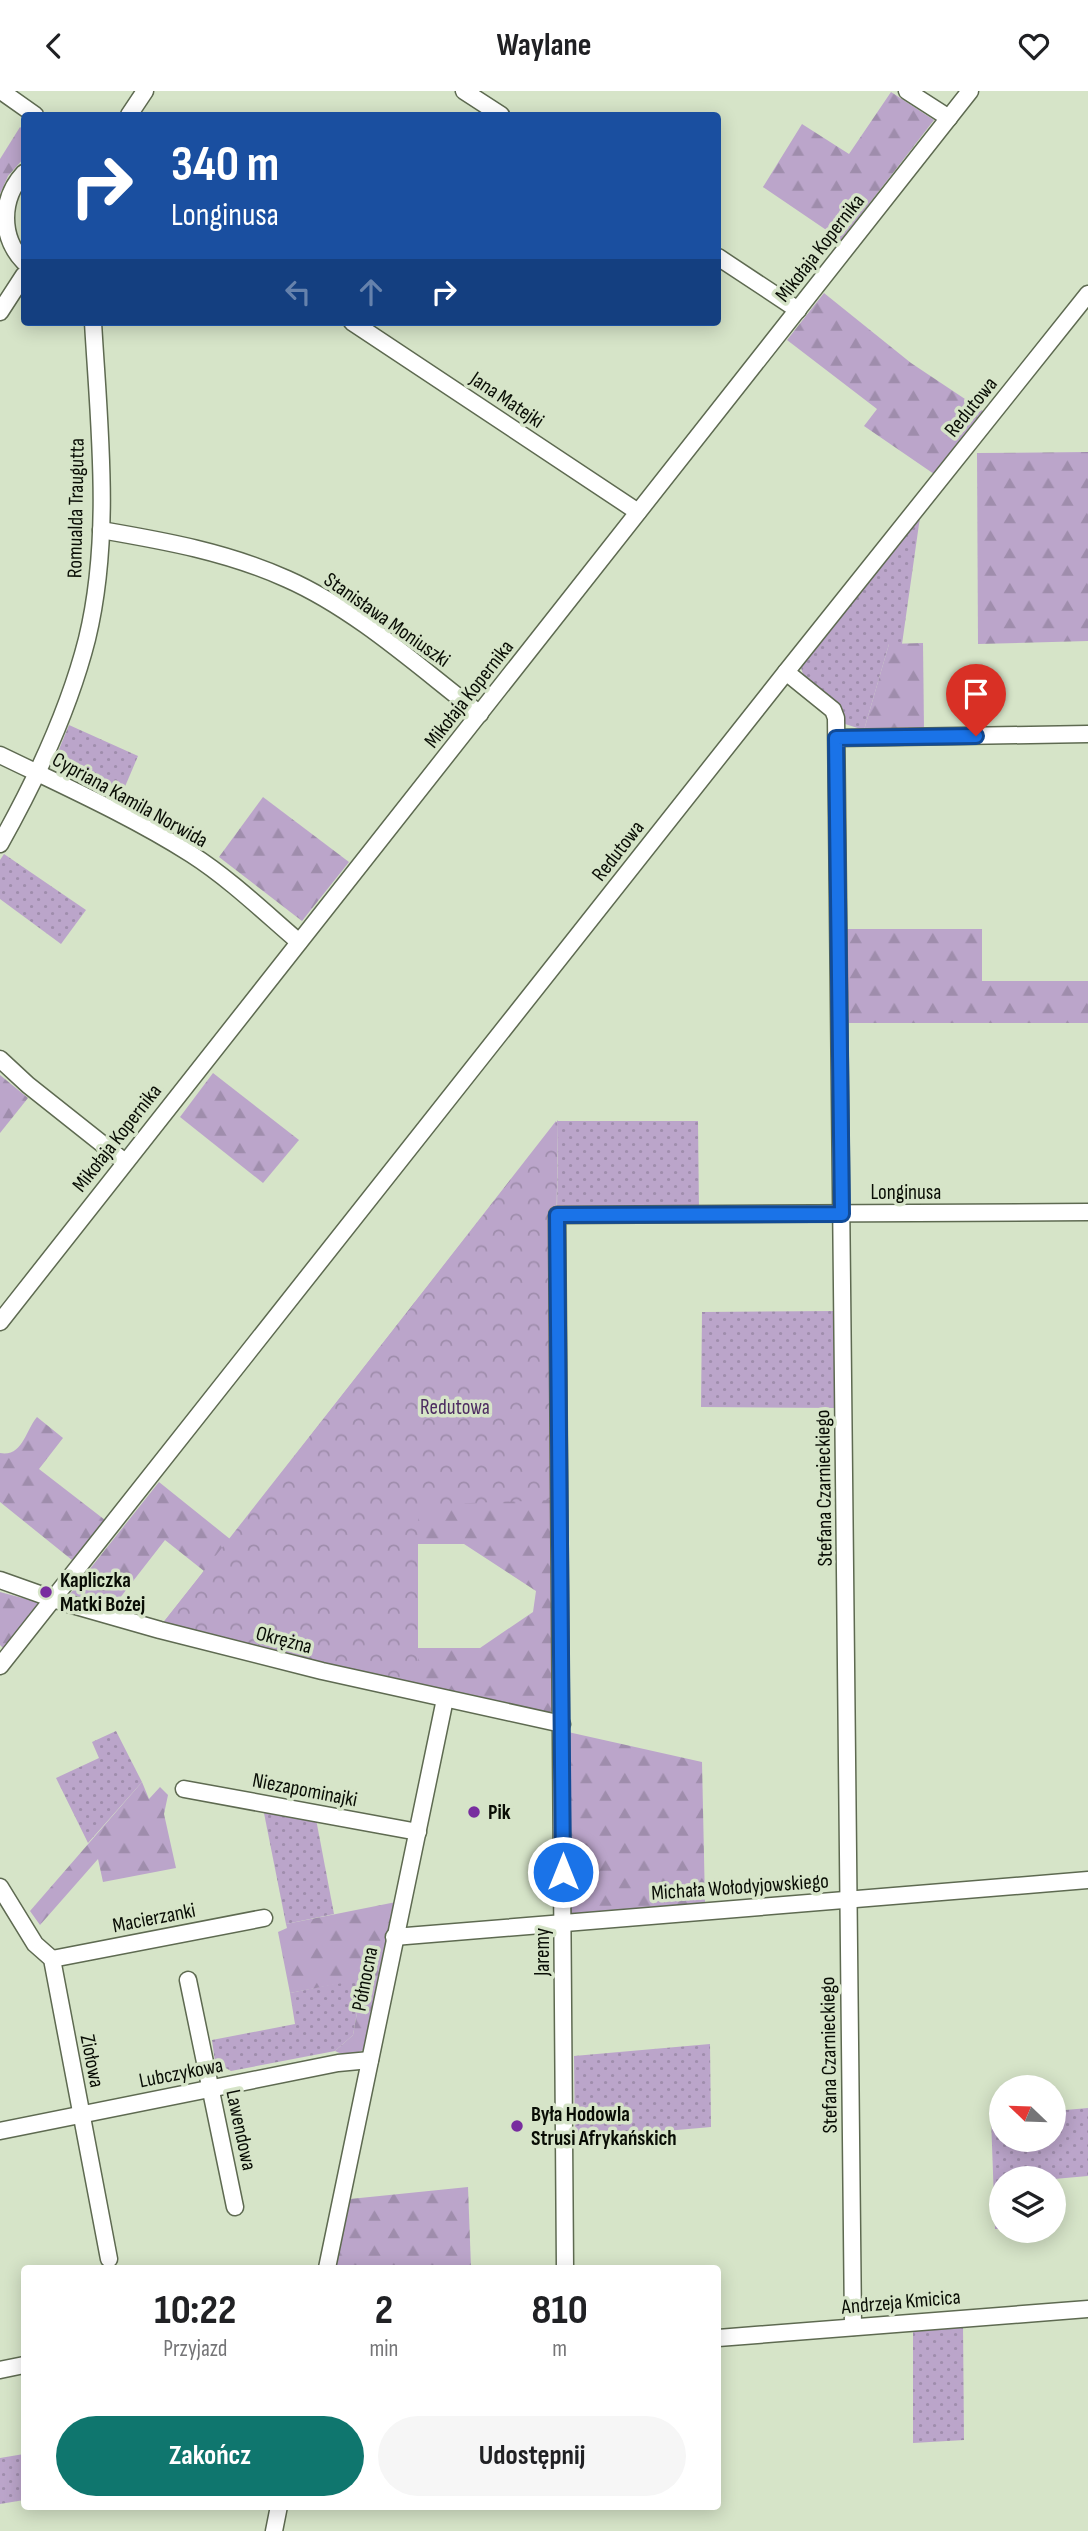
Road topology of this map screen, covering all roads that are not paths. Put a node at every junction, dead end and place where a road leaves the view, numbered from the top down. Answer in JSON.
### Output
{"nodes":[{"id":1,"x":1,"y":91,"type":"edge"},
{"id":2,"x":145,"y":91,"type":"edge"},
{"id":3,"x":464,"y":91,"type":"edge"},
{"id":4,"x":907,"y":91,"type":"edge"},
{"id":5,"x":970,"y":91,"type":"edge"},
{"id":6,"x":31,"y":112,"type":"edge"},
{"id":7,"x":131,"y":112,"type":"edge"},
{"id":8,"x":496,"y":112,"type":"edge"},
{"id":9,"x":948,"y":118,"type":"junction"},
{"id":10,"x":21,"y":177,"type":"edge"},
{"id":11,"x":2,"y":216,"type":"edge"},
{"id":12,"x":21,"y":259,"type":"edge"},
{"id":13,"x":721,"y":259,"type":"edge"},
{"id":14,"x":21,"y":280,"type":"edge"},
{"id":15,"x":1088,"y":294,"type":"edge"},
{"id":16,"x":798,"y":310,"type":"junction"},
{"id":17,"x":0,"y":312,"type":"edge"},
{"id":18,"x":93,"y":326,"type":"edge"},
{"id":19,"x":358,"y":326,"type":"edge"},
{"id":20,"x":638,"y":512,"type":"junction"},
{"id":21,"x":101,"y":530,"type":"junction"},
{"id":22,"x":786,"y":672,"type":"junction"},
{"id":23,"x":480,"y":714,"type":"junction"},
{"id":24,"x":1088,"y":734,"type":"edge"},
{"id":25,"x":836,"y":738,"type":"junction"},
{"id":26,"x":0,"y":755,"type":"edge"},
{"id":27,"x":37,"y":773,"type":"junction"},
{"id":28,"x":0,"y":844,"type":"edge"},
{"id":29,"x":299,"y":942,"type":"junction"},
{"id":30,"x":0,"y":1059,"type":"edge"},
{"id":31,"x":125,"y":1162,"type":"junction"},
{"id":32,"x":1088,"y":1212,"type":"edge"},
{"id":33,"x":842,"y":1214,"type":"junction"},
{"id":34,"x":557,"y":1215,"type":"joint"},
{"id":35,"x":0,"y":1322,"type":"edge"},
{"id":36,"x":0,"y":1580,"type":"edge"},
{"id":37,"x":54,"y":1598,"type":"junction"},
{"id":38,"x":0,"y":1666,"type":"edge"},
{"id":39,"x":445,"y":1699,"type":"junction"},
{"id":40,"x":562,"y":1724,"type":"junction"},
{"id":41,"x":184,"y":1789,"type":"dead end"},
{"id":42,"x":418,"y":1832,"type":"junction"},
{"id":43,"x":1088,"y":1880,"type":"edge"},
{"id":44,"x":0,"y":1887,"type":"edge"},
{"id":45,"x":849,"y":1899,"type":"junction"},
{"id":46,"x":264,"y":1919,"type":"dead end"},
{"id":47,"x":563,"y":1922,"type":"junction"},
{"id":48,"x":394,"y":1937,"type":"junction"},
{"id":49,"x":52,"y":1959,"type":"junction"},
{"id":50,"x":188,"y":1980,"type":"dead end"},
{"id":51,"x":370,"y":2060,"type":"junction"},
{"id":52,"x":211,"y":2089,"type":"junction"},
{"id":53,"x":81,"y":2115,"type":"junction"},
{"id":54,"x":0,"y":2131,"type":"edge"},
{"id":55,"x":235,"y":2207,"type":"dead end"},
{"id":56,"x":108,"y":2259,"type":"dead end"},
{"id":57,"x":328,"y":2265,"type":"edge"},
{"id":58,"x":565,"y":2265,"type":"edge"},
{"id":59,"x":1088,"y":2309,"type":"edge"},
{"id":60,"x":853,"y":2327,"type":"junction"},
{"id":61,"x":721,"y":2338,"type":"edge"},
{"id":62,"x":21,"y":2366,"type":"edge"},
{"id":63,"x":0,"y":2370,"type":"edge"},
{"id":64,"x":278,"y":2510,"type":"edge"},
{"id":65,"x":274,"y":2531,"type":"edge"}],
"edges":[{"from":1,"to":6,"type":"street"},
{"from":2,"to":7,"type":"street"},
{"from":3,"to":8,"type":"street"},
{"from":4,"to":9,"type":"street"},
{"from":5,"to":9,"type":"street","name":"Mikołaja Kopernika"},
{"from":9,"to":16,"type":"street","name":"Mikołaja Kopernika"},
{"from":10,"to":11,"type":"street"},
{"from":11,"to":12,"type":"street"},
{"from":13,"to":16,"type":"street"},
{"from":14,"to":17,"type":"street"},
{"from":15,"to":22,"type":"street","name":"Redutowa"},
{"from":16,"to":20,"type":"street","name":"Mikołaja Kopernika"},
{"from":18,"to":21,"type":"street","name":"Romualda Traugutta"},
{"from":19,"to":20,"type":"street","name":"Jana Matejki"},
{"from":20,"to":23,"type":"street","name":"Mikołaja Kopernika"},
{"from":21,"to":23,"type":"street","name":"Stanisława Moniuszki"},
{"from":21,"to":27,"type":"street","name":"Romualda Traugutta"},
{"from":22,"to":25,"type":"street","name":"Stefana Czarnieckiego"},
{"from":22,"to":37,"type":"street","name":"Redutowa"},
{"from":23,"to":29,"type":"street","name":"Mikołaja Kopernika"},
{"from":24,"to":25,"type":"street"},
{"from":25,"to":33,"type":"street","name":"Stefana Czarnieckiego"},
{"from":26,"to":27,"type":"street","name":"Cypriana Kamila Norwida"},
{"from":27,"to":28,"type":"street","name":"Romualda Traugutta"},
{"from":27,"to":29,"type":"street","name":"Cypriana Kamila Norwida"},
{"from":29,"to":31,"type":"street","name":"Mikołaja Kopernika"},
{"from":30,"to":31,"type":"street"},
{"from":31,"to":35,"type":"street","name":"Mikołaja Kopernika"},
{"from":32,"to":33,"type":"street","name":"Longinusa"},
{"from":33,"to":34,"type":"street","name":"Longinusa"},
{"from":33,"to":45,"type":"street","name":"Stefana Czarnieckiego"},
{"from":34,"to":40,"type":"street","name":"Jaremy"},
{"from":36,"to":37,"type":"street","name":"Okrężna"},
{"from":37,"to":38,"type":"street","name":"Redutowa"},
{"from":37,"to":39,"type":"street","name":"Okrężna"},
{"from":39,"to":40,"type":"street","name":"Okrężna"},
{"from":39,"to":42,"type":"street","name":"Północna"},
{"from":40,"to":47,"type":"street","name":"Jaremy"},
{"from":41,"to":42,"type":"street","name":"Niezapominajki"},
{"from":42,"to":48,"type":"street","name":"Północna"},
{"from":43,"to":45,"type":"street","name":"Michała Wołodyjowskiego"},
{"from":44,"to":49,"type":"street"},
{"from":45,"to":47,"type":"street","name":"Michała Wołodyjowskiego"},
{"from":45,"to":60,"type":"street","name":"Stefana Czarnieckiego"},
{"from":46,"to":49,"type":"street","name":"Macierzanki"},
{"from":47,"to":48,"type":"street","name":"Michała Wołodyjowskiego"},
{"from":47,"to":58,"type":"street","name":"Jaremy"},
{"from":48,"to":51,"type":"street","name":"Północna"},
{"from":49,"to":53,"type":"street","name":"Ziołowa"},
{"from":50,"to":52,"type":"street","name":"Lawendowa"},
{"from":51,"to":52,"type":"street","name":"Lubczykowa"},
{"from":51,"to":57,"type":"street","name":"Północna"},
{"from":52,"to":53,"type":"street","name":"Lubczykowa"},
{"from":52,"to":55,"type":"street","name":"Lawendowa"},
{"from":53,"to":54,"type":"street","name":"Lubczykowa"},
{"from":53,"to":56,"type":"street","name":"Ziołowa"},
{"from":59,"to":60,"type":"street","name":"Andrzeja Kmicica"},
{"from":60,"to":61,"type":"street","name":"Andrzeja Kmicica"},
{"from":62,"to":63,"type":"street"},
{"from":64,"to":65,"type":"street"}]}
